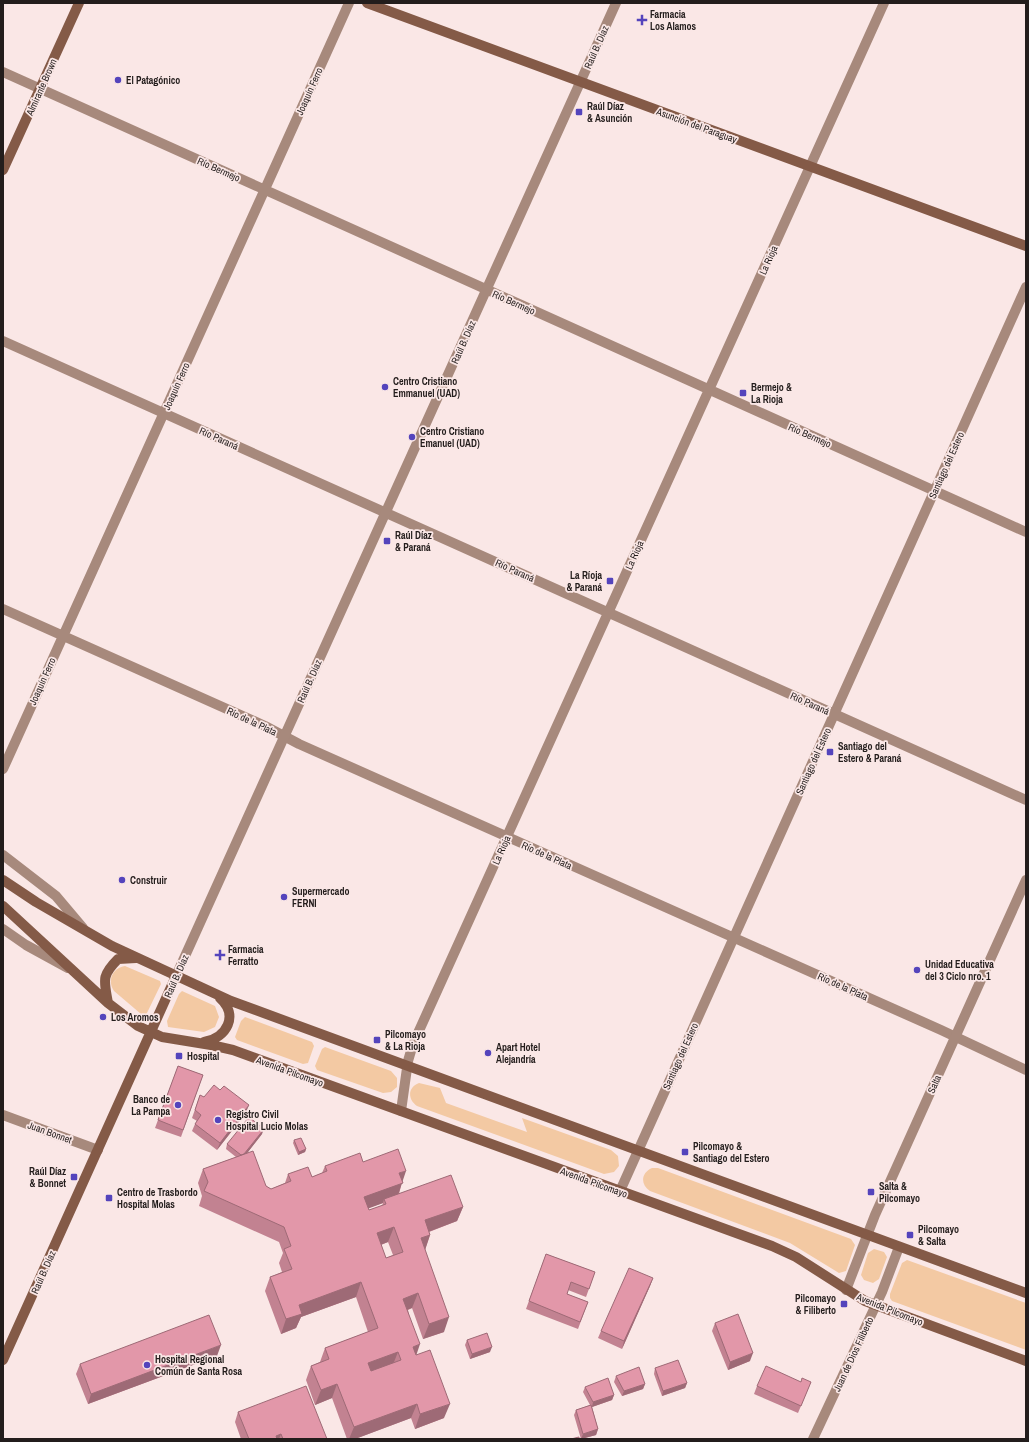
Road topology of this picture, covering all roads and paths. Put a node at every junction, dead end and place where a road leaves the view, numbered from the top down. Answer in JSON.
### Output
{"nodes":[{"id":1,"x":79,"y":3,"type":"edge"},
{"id":2,"x":348,"y":3,"type":"edge"},
{"id":3,"x":368,"y":3,"type":"edge"},
{"id":4,"x":616,"y":3,"type":"edge"},
{"id":5,"x":884,"y":3,"type":"edge"},
{"id":6,"x":3,"y":72,"type":"edge"},
{"id":7,"x":580,"y":81,"type":"junction"},
{"id":8,"x":40,"y":88,"type":"junction"},
{"id":9,"x":810,"y":166,"type":"junction"},
{"id":10,"x":3,"y":170,"type":"edge"},
{"id":11,"x":264,"y":189,"type":"junction"},
{"id":12,"x":1026,"y":246,"type":"edge"},
{"id":13,"x":1026,"y":287,"type":"edge"},
{"id":14,"x":486,"y":290,"type":"junction"},
{"id":15,"x":3,"y":341,"type":"edge"},
{"id":16,"x":709,"y":390,"type":"junction"},
{"id":17,"x":164,"y":413,"type":"junction"},
{"id":18,"x":934,"y":491,"type":"junction"},
{"id":19,"x":386,"y":513,"type":"junction"},
{"id":20,"x":1026,"y":532,"type":"edge"},
{"id":21,"x":3,"y":609,"type":"edge"},
{"id":22,"x":608,"y":612,"type":"junction"},
{"id":23,"x":63,"y":636,"type":"junction"},
{"id":24,"x":834,"y":714,"type":"junction"},
{"id":25,"x":284,"y":736,"type":"junction"},
{"id":26,"x":3,"y":769,"type":"edge"},
{"id":27,"x":1026,"y":800,"type":"edge"},
{"id":28,"x":507,"y":837,"type":"junction"},
{"id":29,"x":3,"y":854,"type":"edge"},
{"id":30,"x":3,"y":880,"type":"edge"},
{"id":31,"x":1026,"y":880,"type":"edge"},
{"id":32,"x":3,"y":906,"type":"edge"},
{"id":33,"x":3,"y":929,"type":"edge"},
{"id":34,"x":86,"y":931,"type":"junction"},
{"id":35,"x":734,"y":938,"type":"junction"},
{"id":36,"x":137,"y":958,"type":"junction"},
{"id":37,"x":77,"y":974,"type":"junction"},
{"id":38,"x":176,"y":976,"type":"junction"},
{"id":39,"x":214,"y":994,"type":"junction"},
{"id":40,"x":108,"y":1002,"type":"junction"},
{"id":41,"x":150,"y":1033,"type":"junction"},
{"id":42,"x":955,"y":1037,"type":"junction"},
{"id":43,"x":200,"y":1043,"type":"junction"},
{"id":44,"x":407,"y":1066,"type":"junction"},
{"id":45,"x":1026,"y":1070,"type":"edge"},
{"id":46,"x":401,"y":1111,"type":"junction"},
{"id":47,"x":3,"y":1115,"type":"edge"},
{"id":48,"x":98,"y":1150,"type":"junction"},
{"id":49,"x":638,"y":1151,"type":"junction"},
{"id":50,"x":620,"y":1191,"type":"junction"},
{"id":51,"x":867,"y":1235,"type":"junction"},
{"id":52,"x":899,"y":1247,"type":"junction"},
{"id":53,"x":846,"y":1290,"type":"junction"},
{"id":54,"x":1026,"y":1293,"type":"edge"},
{"id":55,"x":875,"y":1305,"type":"junction"},
{"id":56,"x":3,"y":1360,"type":"edge"},
{"id":57,"x":1026,"y":1361,"type":"edge"},
{"id":58,"x":813,"y":1439,"type":"edge"}],
"edges":[{"from":1,"to":8,"type":"main road","name":"Almirante Brown"},
{"from":2,"to":11,"type":"street","name":"Joaquín Ferro"},
{"from":3,"to":7,"type":"main road","name":"Asunción del Paraguay"},
{"from":4,"to":7,"type":"street","name":"Raúl B. Díaz"},
{"from":5,"to":9,"type":"street","name":"La Rioja"},
{"from":6,"to":8,"type":"street","name":"Río Bermejo"},
{"from":7,"to":9,"type":"main road","name":"Asunción del Paraguay"},
{"from":7,"to":14,"type":"street","name":"Raúl B. Díaz"},
{"from":8,"to":10,"type":"main road","name":"Almirante Brown"},
{"from":8,"to":11,"type":"street","name":"Río Bermejo"},
{"from":9,"to":12,"type":"main road","name":"Asunción del Paraguay"},
{"from":9,"to":16,"type":"street","name":"La Rioja"},
{"from":11,"to":14,"type":"street","name":"Río Bermejo"},
{"from":11,"to":17,"type":"street","name":"Joaquín Ferro"},
{"from":13,"to":18,"type":"street","name":"Santiago del Estero"},
{"from":14,"to":16,"type":"street","name":"Río Bermejo"},
{"from":14,"to":19,"type":"street","name":"Raúl B. Díaz"},
{"from":15,"to":17,"type":"street","name":"Río Paraná"},
{"from":16,"to":18,"type":"street","name":"Río Bermejo"},
{"from":16,"to":22,"type":"street","name":"La Rioja"},
{"from":17,"to":19,"type":"street","name":"Río Paraná"},
{"from":17,"to":23,"type":"street","name":"Joaquín Ferro"},
{"from":18,"to":20,"type":"street","name":"Río Bermejo"},
{"from":18,"to":24,"type":"street","name":"Santiago del Estero"},
{"from":19,"to":22,"type":"street","name":"Río Paraná"},
{"from":19,"to":25,"type":"street","name":"Raúl B. Díaz"},
{"from":21,"to":23,"type":"street","name":"Río de la Plata"},
{"from":22,"to":24,"type":"street","name":"Río Paraná"},
{"from":22,"to":28,"type":"street","name":"La Rioja"},
{"from":23,"to":25,"type":"street","name":"Río de la Plata"},
{"from":23,"to":26,"type":"street","name":"Joaquín Ferro"},
{"from":24,"to":27,"type":"street","name":"Río Paraná"},
{"from":24,"to":35,"type":"street","name":"Santiago del Estero"},
{"from":25,"to":28,"type":"street","name":"Río de la Plata"},
{"from":25,"to":38,"type":"street","name":"Raúl B. Díaz"},
{"from":28,"to":35,"type":"street","name":"Río de la Plata"},
{"from":28,"to":44,"type":"street","name":"La Rioja"},
{"from":29,"to":34,"type":"street"},
{"from":30,"to":34,"type":"main road"},
{"from":31,"to":42,"type":"street","name":"Salta"},
{"from":32,"to":37,"type":"main road","name":"Avenida Pilcomayo"},
{"from":33,"to":37,"type":"street"},
{"from":34,"to":36,"type":"main road"},
{"from":35,"to":42,"type":"street","name":"Río de la Plata"},
{"from":35,"to":49,"type":"street","name":"Santiago del Estero"},
{"from":36,"to":38,"type":"main road"},
{"from":36,"to":40,"type":"main road"},
{"from":37,"to":40,"type":"main road","name":"Avenida Pilcomayo"},
{"from":38,"to":39,"type":"main road"},
{"from":38,"to":41,"type":"main road","name":"Raúl B. Díaz"},
{"from":39,"to":43,"type":"main road"},
{"from":39,"to":44,"type":"main road"},
{"from":40,"to":41,"type":"main road","name":"Avenida Pilcomayo"},
{"from":41,"to":43,"type":"main road","name":"Avenida Pilcomayo"},
{"from":41,"to":48,"type":"main road","name":"Raúl B. Díaz"},
{"from":42,"to":45,"type":"street","name":"Río de la Plata"},
{"from":42,"to":51,"type":"street","name":"Salta"},
{"from":43,"to":46,"type":"main road","name":"Avenida Pilcomayo"},
{"from":44,"to":46,"type":"street","name":"La Rioja"},
{"from":44,"to":49,"type":"main road"},
{"from":46,"to":50,"type":"main road","name":"Avenida Pilcomayo"},
{"from":47,"to":48,"type":"street","name":"Juan Bonnet"},
{"from":48,"to":56,"type":"main road","name":"Raúl B. Díaz"},
{"from":49,"to":50,"type":"street","name":"Santiago del Estero"},
{"from":49,"to":51,"type":"main road"},
{"from":50,"to":53,"type":"main road","name":"Avenida Pilcomayo"},
{"from":51,"to":52,"type":"main road"},
{"from":51,"to":53,"type":"street","name":"Salta"},
{"from":52,"to":54,"type":"main road"},
{"from":52,"to":55,"type":"street","name":"Juan de Dios Filiberto"},
{"from":53,"to":55,"type":"main road","name":"Avenida Pilcomayo"},
{"from":55,"to":57,"type":"main road","name":"Avenida Pilcomayo"},
{"from":55,"to":58,"type":"street","name":"Juan de Dios Filiberto"}]}
